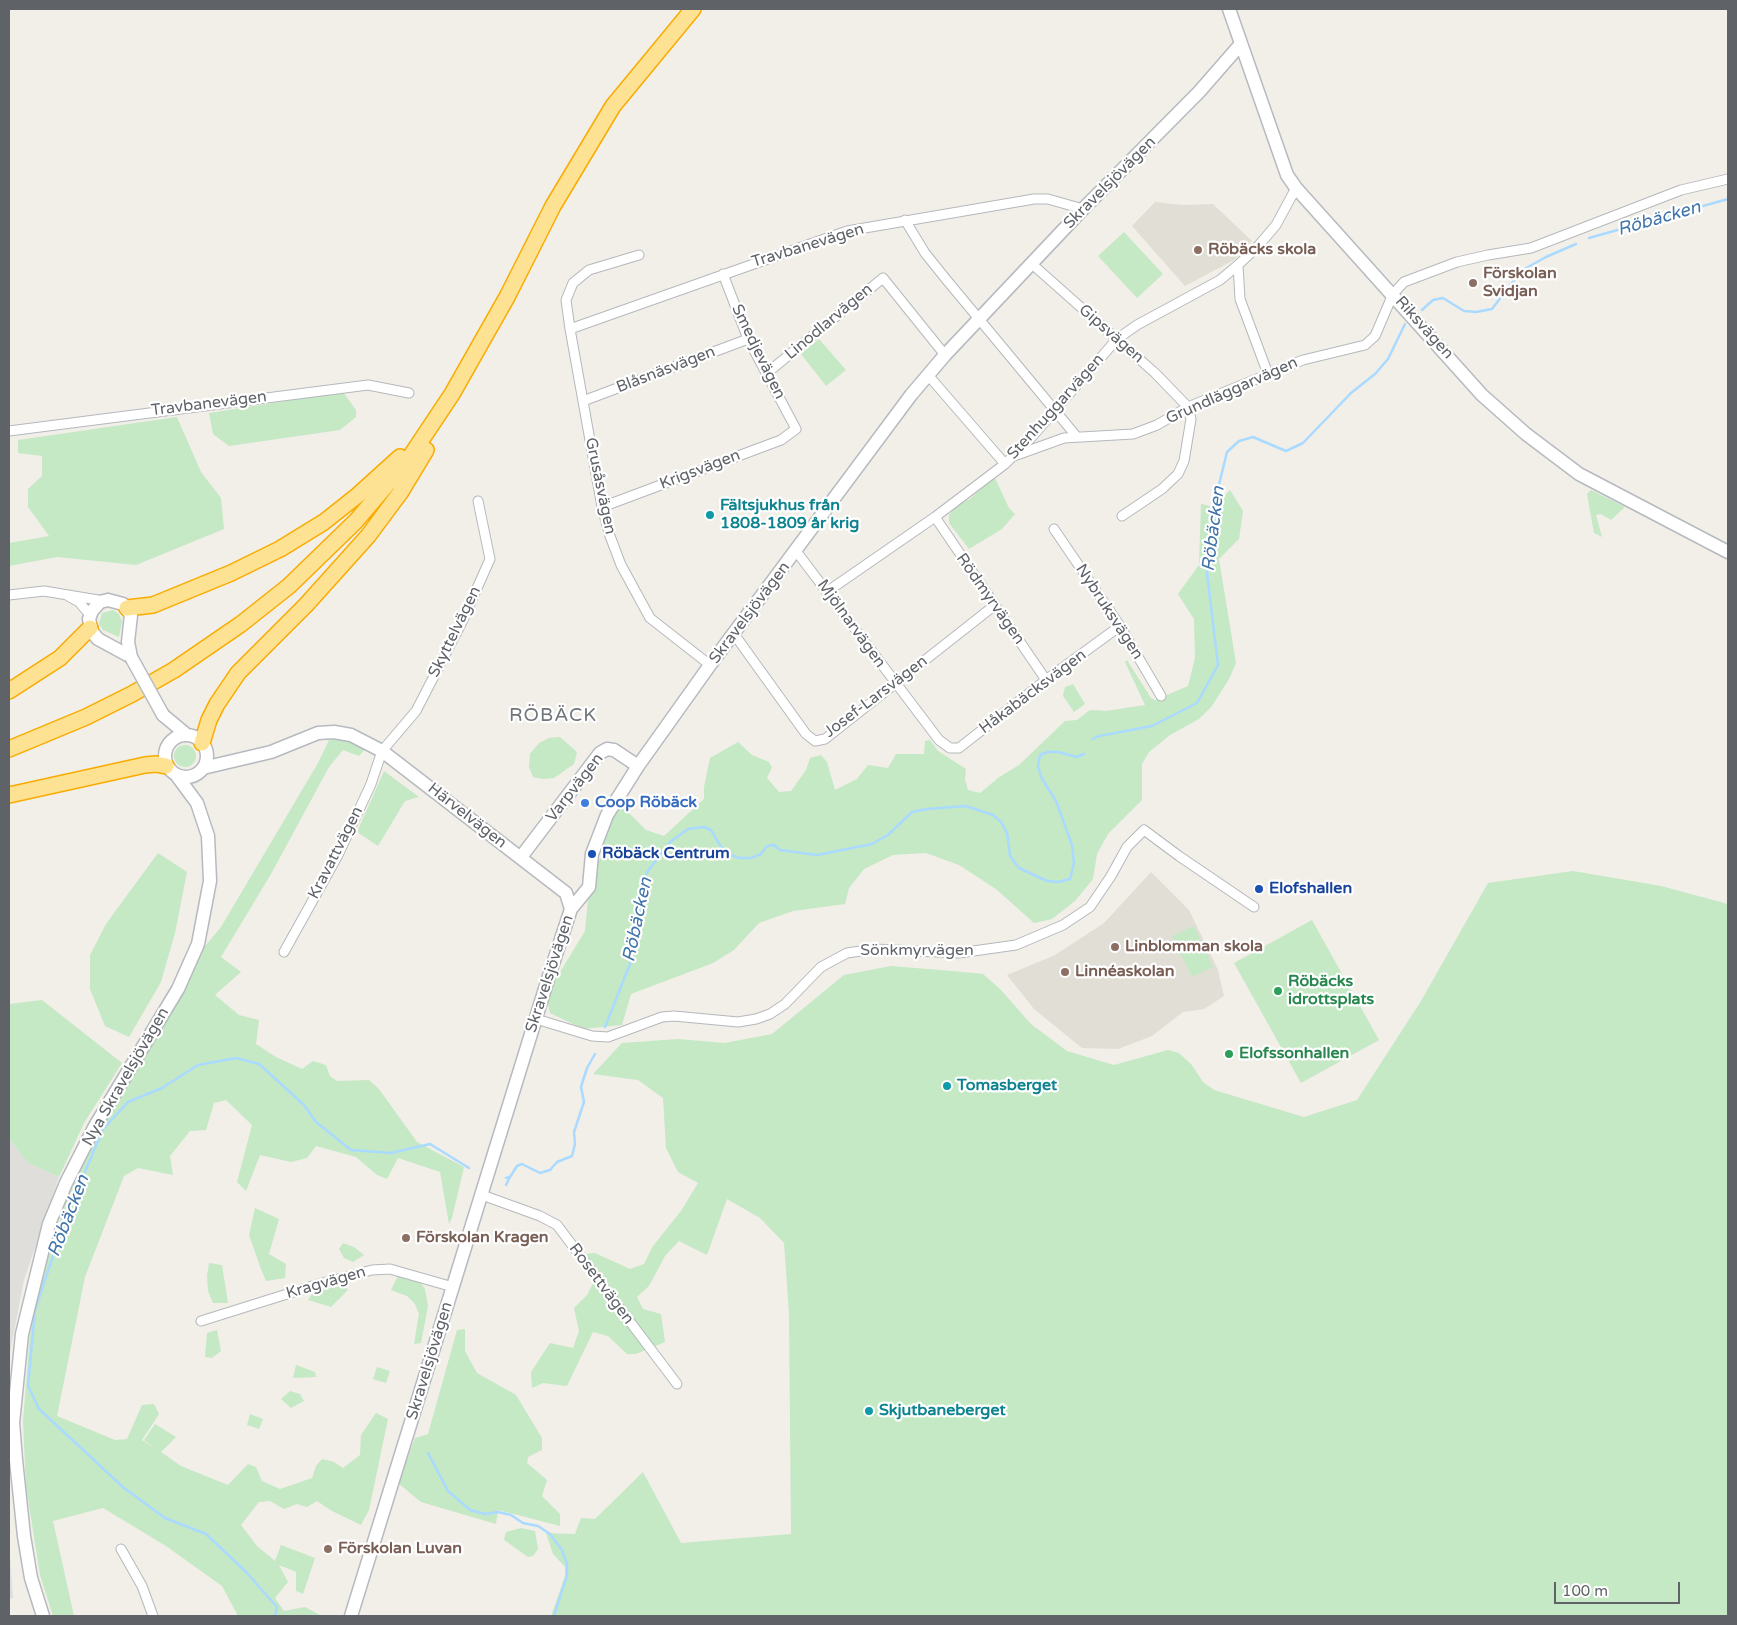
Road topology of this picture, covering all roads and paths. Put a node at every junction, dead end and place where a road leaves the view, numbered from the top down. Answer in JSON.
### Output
{"nodes":[{"id":1,"x":692,"y":9,"type":"edge"},
{"id":2,"x":705,"y":9,"type":"edge"},
{"id":3,"x":1229,"y":9,"type":"edge"},
{"id":4,"x":1240,"y":45,"type":"junction"},
{"id":5,"x":1728,"y":178,"type":"edge"},
{"id":6,"x":1296,"y":188,"type":"junction"},
{"id":7,"x":1083,"y":209,"type":"junction"},
{"id":8,"x":905,"y":220,"type":"junction"},
{"id":9,"x":639,"y":255,"type":"dead end"},
{"id":10,"x":1032,"y":264,"type":"junction"},
{"id":11,"x":1238,"y":265,"type":"junction"},
{"id":12,"x":723,"y":274,"type":"junction"},
{"id":13,"x":1393,"y":294,"type":"junction"},
{"id":14,"x":979,"y":320,"type":"junction"},
{"id":15,"x":570,"y":329,"type":"junction"},
{"id":16,"x":748,"y":339,"type":"junction"},
{"id":17,"x":1117,"y":339,"type":"junction"},
{"id":18,"x":945,"y":355,"type":"junction"},
{"id":19,"x":768,"y":373,"type":"junction"},
{"id":20,"x":1268,"y":374,"type":"junction"},
{"id":21,"x":928,"y":375,"type":"junction"},
{"id":22,"x":409,"y":393,"type":"dead end"},
{"id":23,"x":583,"y":401,"type":"junction"},
{"id":24,"x":1188,"y":407,"type":"junction"},
{"id":25,"x":1055,"y":410,"type":"junction"},
{"id":26,"x":431,"y":426,"type":"junction"},
{"id":27,"x":796,"y":429,"type":"joint"},
{"id":28,"x":9,"y":431,"type":"edge"},
{"id":29,"x":1077,"y":437,"type":"junction"},
{"id":30,"x":1014,"y":456,"type":"junction"},
{"id":31,"x":421,"y":458,"type":"junction"},
{"id":32,"x":1005,"y":464,"type":"junction"},
{"id":33,"x":478,"y":501,"type":"dead end"},
{"id":34,"x":602,"y":507,"type":"junction"},
{"id":35,"x":1122,"y":516,"type":"dead end"},
{"id":36,"x":934,"y":518,"type":"junction"},
{"id":37,"x":1054,"y":529,"type":"dead end"},
{"id":38,"x":796,"y":551,"type":"junction"},
{"id":39,"x":1728,"y":552,"type":"edge"},
{"id":40,"x":828,"y":591,"type":"junction"},
{"id":41,"x":60,"y":594,"type":"junction"},
{"id":42,"x":9,"y":595,"type":"edge"},
{"id":43,"x":104,"y":601,"type":"junction"},
{"id":44,"x":995,"y":605,"type":"junction"},
{"id":45,"x":127,"y":608,"type":"junction"},
{"id":46,"x":90,"y":622,"type":"junction"},
{"id":47,"x":1120,"y":626,"type":"junction"},
{"id":48,"x":734,"y":634,"type":"junction"},
{"id":49,"x":131,"y":657,"type":"junction"},
{"id":50,"x":710,"y":666,"type":"junction"},
{"id":51,"x":1046,"y":680,"type":"junction"},
{"id":52,"x":895,"y":684,"type":"junction"},
{"id":53,"x":9,"y":691,"type":"edge"},
{"id":54,"x":1161,"y":696,"type":"dead end"},
{"id":55,"x":163,"y":715,"type":"junction"},
{"id":56,"x":187,"y":734,"type":"junction"},
{"id":57,"x":168,"y":743,"type":"junction"},
{"id":58,"x":943,"y":744,"type":"joint"},
{"id":59,"x":205,"y":748,"type":"junction"},
{"id":60,"x":9,"y":749,"type":"edge"},
{"id":61,"x":382,"y":751,"type":"junction"},
{"id":62,"x":9,"y":757,"type":"edge"},
{"id":63,"x":233,"y":760,"type":"junction"},
{"id":64,"x":638,"y":766,"type":"junction"},
{"id":65,"x":172,"y":771,"type":"junction"},
{"id":66,"x":200,"y":771,"type":"junction"},
{"id":67,"x":9,"y":794,"type":"edge"},
{"id":68,"x":198,"y":803,"type":"junction"},
{"id":69,"x":521,"y":857,"type":"junction"},
{"id":70,"x":1254,"y":907,"type":"dead end"},
{"id":71,"x":571,"y":909,"type":"junction"},
{"id":72,"x":284,"y":952,"type":"dead end"},
{"id":73,"x":536,"y":1019,"type":"junction"},
{"id":74,"x":482,"y":1195,"type":"junction"},
{"id":75,"x":453,"y":1287,"type":"junction"},
{"id":76,"x":201,"y":1321,"type":"dead end"},
{"id":77,"x":677,"y":1384,"type":"dead end"},
{"id":78,"x":11,"y":1423,"type":"edge"},
{"id":79,"x":121,"y":1550,"type":"dead end"},
{"id":80,"x":43,"y":1616,"type":"edge"},
{"id":81,"x":153,"y":1616,"type":"edge"},
{"id":82,"x":351,"y":1616,"type":"edge"}],
"edges":[{"from":1,"to":26,"type":"highway"},
{"from":2,"to":31,"type":"highway"},
{"from":3,"to":4,"type":"street","name":"Riksvägen"},
{"from":4,"to":6,"type":"street","name":"Riksvägen"},
{"from":4,"to":7,"type":"street","name":"Skravelsjövägen"},
{"from":5,"to":13,"type":"street"},
{"from":6,"to":11,"type":"street","name":"Stenhuggarvägen"},
{"from":6,"to":13,"type":"street","name":"Riksvägen"},
{"from":7,"to":8,"type":"street","name":"Travbanevägen"},
{"from":7,"to":10,"type":"street","name":"Skravelsjövägen"},
{"from":8,"to":12,"type":"street","name":"Travbanevägen"},
{"from":8,"to":14,"type":"street"},
{"from":9,"to":15,"type":"street","name":"Grusåsvägen"},
{"from":10,"to":14,"type":"street","name":"Skravelsjövägen"},
{"from":10,"to":17,"type":"street","name":"Gipsvägen"},
{"from":11,"to":17,"type":"street","name":"Stenhuggarvägen"},
{"from":11,"to":20,"type":"street"},
{"from":12,"to":15,"type":"street","name":"Travbanevägen"},
{"from":12,"to":16,"type":"street","name":"Smedjevägen"},
{"from":13,"to":20,"type":"street","name":"Grundläggarvägen"},
{"from":13,"to":39,"type":"street","name":"Riksvägen"},
{"from":14,"to":18,"type":"street","name":"Skravelsjövägen"},
{"from":14,"to":25,"type":"street"},
{"from":15,"to":23,"type":"street","name":"Grusåsvägen"},
{"from":16,"to":19,"type":"street","name":"Smedjevägen"},
{"from":16,"to":23,"type":"street","name":"Blåsnäsvägen"},
{"from":17,"to":24,"type":"street","name":"Gipsvägen"},
{"from":17,"to":25,"type":"street","name":"Stenhuggarvägen"},
{"from":18,"to":19,"type":"street","name":"Linodlarvägen"},
{"from":18,"to":21,"type":"street","name":"Skravelsjövägen"},
{"from":19,"to":27,"type":"street","name":"Smedjevägen"},
{"from":20,"to":24,"type":"street","name":"Grundläggarvägen"},
{"from":21,"to":32,"type":"street"},
{"from":21,"to":38,"type":"street","name":"Skravelsjövägen"},
{"from":22,"to":28,"type":"street","name":"Travbanevägen"},
{"from":23,"to":34,"type":"street","name":"Grusåsvägen"},
{"from":24,"to":29,"type":"street","name":"Grundläggarvägen"},
{"from":24,"to":35,"type":"street"},
{"from":25,"to":29,"type":"street"},
{"from":25,"to":30,"type":"street","name":"Stenhuggarvägen"},
{"from":26,"to":45,"type":"highway"},
{"from":26,"to":60,"type":"highway"},
{"from":27,"to":34,"type":"street","name":"Krigsvägen"},
{"from":29,"to":30,"type":"street","name":"Grundläggarvägen"},
{"from":30,"to":32,"type":"street","name":"Stenhuggarvägen"},
{"from":31,"to":59,"type":"highway"},
{"from":31,"to":62,"type":"highway"},
{"from":32,"to":36,"type":"street","name":"Stenhuggarvägen"},
{"from":33,"to":61,"type":"street","name":"Skyttelvägen"},
{"from":34,"to":50,"type":"street","name":"Grusåsvägen"},
{"from":36,"to":40,"type":"street","name":"Stenhuggarvägen"},
{"from":36,"to":44,"type":"street","name":"Rödmyrvägen"},
{"from":37,"to":47,"type":"street","name":"Nybruksvägen"},
{"from":38,"to":40,"type":"street","name":"Mjölnarvägen"},
{"from":38,"to":48,"type":"street","name":"Skravelsjövägen"},
{"from":40,"to":52,"type":"street","name":"Mjölnarvägen"},
{"from":41,"to":42,"type":"street"},
{"from":41,"to":43,"type":"street"},
{"from":41,"to":46,"type":"street"},
{"from":43,"to":45,"type":"street"},
{"from":43,"to":46,"type":"street"},
{"from":44,"to":51,"type":"street","name":"Rödmyrvägen"},
{"from":44,"to":52,"type":"street","name":"Josef-Larsvägen"},
{"from":45,"to":49,"type":"street"},
{"from":46,"to":49,"type":"street"},
{"from":46,"to":53,"type":"highway"},
{"from":47,"to":51,"type":"street","name":"Håkabäcksvägen"},
{"from":47,"to":54,"type":"street","name":"Nybruksvägen"},
{"from":48,"to":50,"type":"street","name":"Skravelsjövägen"},
{"from":48,"to":52,"type":"street","name":"Josef-Larsvägen"},
{"from":49,"to":55,"type":"street","bridge":true},
{"from":50,"to":64,"type":"street","name":"Skravelsjövägen"},
{"from":51,"to":58,"type":"street","name":"Håkabäcksvägen"},
{"from":52,"to":58,"type":"street","name":"Mjölnarvägen"},
{"from":55,"to":56,"type":"street"},
{"from":55,"to":57,"type":"street"},
{"from":56,"to":57,"type":"street"},
{"from":56,"to":59,"type":"street"},
{"from":57,"to":65,"type":"street"},
{"from":59,"to":63,"type":"street"},
{"from":59,"to":66,"type":"street"},
{"from":61,"to":63,"type":"street","name":"Härvelvägen"},
{"from":61,"to":69,"type":"street","name":"Härvelvägen"},
{"from":61,"to":72,"type":"street","name":"Kravattvägen"},
{"from":63,"to":66,"type":"street"},
{"from":64,"to":69,"type":"street","name":"Varpvägen"},
{"from":64,"to":71,"type":"street","name":"Skravelsjövägen"},
{"from":65,"to":66,"type":"street"},
{"from":65,"to":67,"type":"highway"},
{"from":65,"to":68,"type":"street","name":"Nya Skravelsjövägen"},
{"from":66,"to":68,"type":"street","name":"Nya Skravelsjövägen"},
{"from":68,"to":78,"type":"street","name":"Nya Skravelsjövägen"},
{"from":69,"to":71,"type":"street","name":"Härvelvägen"},
{"from":70,"to":73,"type":"street","name":"Sönkmyrvägen"},
{"from":71,"to":73,"type":"street","name":"Skravelsjövägen"},
{"from":73,"to":74,"type":"street","name":"Skravelsjövägen"},
{"from":74,"to":75,"type":"street","name":"Skravelsjövägen"},
{"from":74,"to":77,"type":"street","name":"Rosettvägen"},
{"from":75,"to":76,"type":"street","name":"Kragvägen"},
{"from":75,"to":82,"type":"street","name":"Skravelsjövägen"},
{"from":78,"to":80,"type":"street","name":"Nya Skravelsjövägen"},
{"from":79,"to":81,"type":"street"}]}
